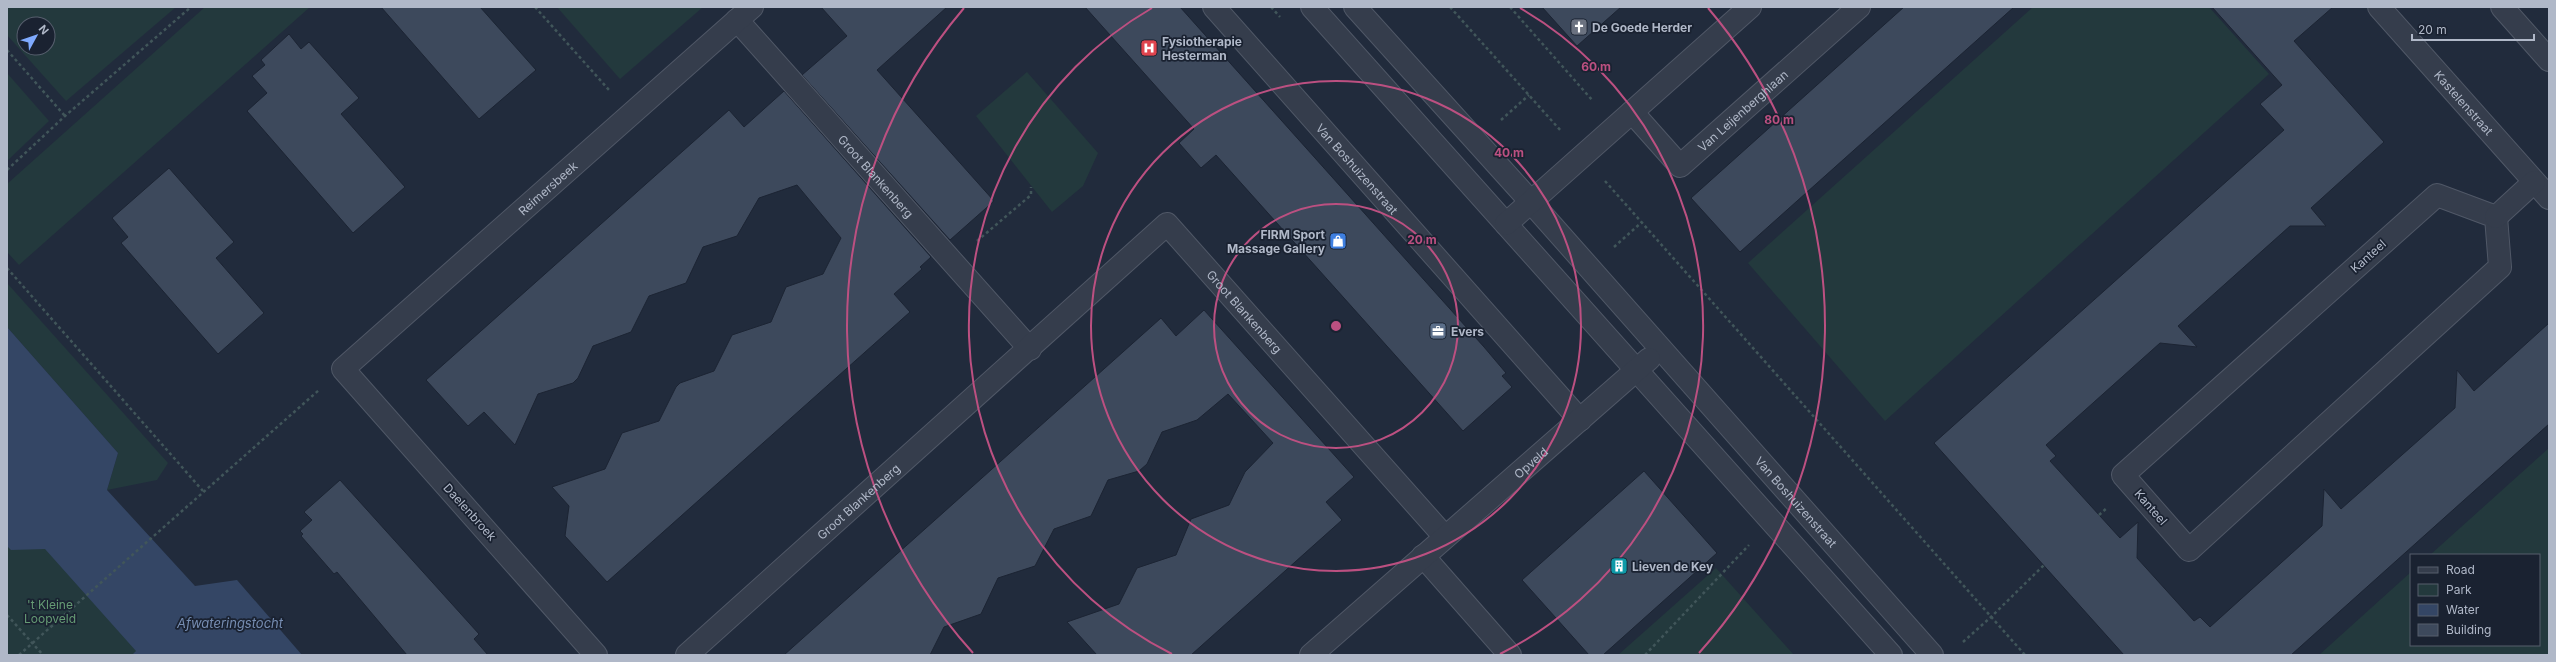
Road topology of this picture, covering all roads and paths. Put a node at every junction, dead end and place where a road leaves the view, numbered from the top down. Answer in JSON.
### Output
{"nodes":[{"id":1,"x":191,"y":7,"type":"edge"},
{"id":2,"x":535,"y":7,"type":"edge"},
{"id":3,"x":1214,"y":7,"type":"edge"},
{"id":4,"x":1312,"y":7,"type":"edge"},
{"id":5,"x":1355,"y":7,"type":"edge"},
{"id":6,"x":1450,"y":7,"type":"edge"},
{"id":7,"x":1510,"y":7,"type":"edge"},
{"id":8,"x":1750,"y":7,"type":"edge"},
{"id":9,"x":1859,"y":7,"type":"edge"},
{"id":10,"x":2378,"y":7,"type":"edge"},
{"id":11,"x":2502,"y":7,"type":"edge"},
{"id":12,"x":744,"y":14,"type":"edge"},
{"id":13,"x":7,"y":50,"type":"edge"},
{"id":14,"x":2549,"y":60,"type":"edge"},
{"id":15,"x":631,"y":114,"type":"junction"},
{"id":16,"x":65,"y":116,"type":"junction"},
{"id":17,"x":1624,"y":119,"type":"junction"},
{"id":18,"x":1583,"y":156,"type":"junction"},
{"id":19,"x":7,"y":170,"type":"edge"},
{"id":20,"x":2534,"y":182,"type":"junction"},
{"id":21,"x":1031,"y":187,"type":"dead end"},
{"id":22,"x":2549,"y":198,"type":"edge"},
{"id":23,"x":1531,"y":202,"type":"junction"},
{"id":24,"x":2496,"y":217,"type":"junction"},
{"id":25,"x":1506,"y":224,"type":"junction"},
{"id":26,"x":952,"y":262,"type":"junction"},
{"id":27,"x":7,"y":268,"type":"edge"},
{"id":28,"x":1030,"y":349,"type":"junction"},
{"id":29,"x":1660,"y":349,"type":"junction"},
{"id":30,"x":343,"y":369,"type":"junction"},
{"id":31,"x":1637,"y":369,"type":"junction"},
{"id":32,"x":1580,"y":420,"type":"junction"},
{"id":33,"x":203,"y":491,"type":"junction"},
{"id":34,"x":1771,"y":521,"type":"junction"},
{"id":35,"x":1445,"y":537,"type":"junction"},
{"id":36,"x":1423,"y":556,"type":"junction"},
{"id":37,"x":2044,"y":565,"type":"dead end"},
{"id":38,"x":7,"y":615,"type":"edge"},
{"id":39,"x":1991,"y":617,"type":"junction"},
{"id":40,"x":32,"y":643,"type":"junction"},
{"id":41,"x":1958,"y":646,"type":"dead end"},
{"id":42,"x":19,"y":655,"type":"edge"},
{"id":43,"x":43,"y":655,"type":"edge"},
{"id":44,"x":596,"y":655,"type":"edge"},
{"id":45,"x":687,"y":655,"type":"edge"},
{"id":46,"x":1311,"y":655,"type":"edge"},
{"id":47,"x":1510,"y":655,"type":"edge"},
{"id":48,"x":1645,"y":655,"type":"edge"},
{"id":49,"x":1891,"y":655,"type":"edge"},
{"id":50,"x":1932,"y":655,"type":"edge"},
{"id":51,"x":2025,"y":655,"type":"edge"}],
"edges":[{"from":1,"to":16,"type":"path"},
{"from":2,"to":15,"type":"path"},
{"from":3,"to":32,"type":"street","name":"Van Boshuizenstraat"},
{"from":4,"to":25,"type":"street"},
{"from":5,"to":23,"type":"street","name":"Van Boshuizenstraat"},
{"from":6,"to":18,"type":"path"},
{"from":7,"to":17,"type":"path"},
{"from":8,"to":17,"type":"street"},
{"from":9,"to":17,"type":"street","name":"Van Leijenberghlaan"},
{"from":10,"to":20,"type":"street","name":"Kastelenstraat"},
{"from":11,"to":14,"type":"street"},
{"from":12,"to":15,"type":"street","name":"Reimersbeek"},
{"from":12,"to":26,"type":"street","name":"Groot Blankenberg"},
{"from":13,"to":16,"type":"path"},
{"from":15,"to":30,"type":"street","name":"Reimersbeek"},
{"from":16,"to":19,"type":"path"},
{"from":17,"to":18,"type":"street"},
{"from":18,"to":23,"type":"street"},
{"from":18,"to":39,"type":"path"},
{"from":20,"to":22,"type":"street","name":"Kastelenstraat"},
{"from":20,"to":24,"type":"street"},
{"from":21,"to":26,"type":"path"},
{"from":23,"to":25,"type":"street"},
{"from":23,"to":29,"type":"street","name":"Van Boshuizenstraat"},
{"from":24,"to":24,"type":"street","name":"Kanteel"},
{"from":25,"to":31,"type":"street"},
{"from":26,"to":28,"type":"street","name":"Groot Blankenberg"},
{"from":27,"to":33,"type":"path"},
{"from":28,"to":35,"type":"street","name":"Groot Blankenberg"},
{"from":28,"to":45,"type":"street","name":"Groot Blankenberg"},
{"from":29,"to":31,"type":"street"},
{"from":29,"to":50,"type":"street","name":"Van Boshuizenstraat"},
{"from":30,"to":33,"type":"path"},
{"from":30,"to":44,"type":"street","name":"Daelenbroek"},
{"from":31,"to":32,"type":"street","name":"Opveld"},
{"from":31,"to":34,"type":"street"},
{"from":32,"to":35,"type":"street","name":"Opveld"},
{"from":33,"to":40,"type":"path"},
{"from":34,"to":48,"type":"path"},
{"from":34,"to":49,"type":"street"},
{"from":35,"to":36,"type":"street","name":"Opveld"},
{"from":36,"to":46,"type":"street","name":"Opveld"},
{"from":36,"to":47,"type":"street"},
{"from":37,"to":39,"type":"path"},
{"from":38,"to":40,"type":"path"},
{"from":39,"to":41,"type":"path"},
{"from":39,"to":51,"type":"path"},
{"from":40,"to":42,"type":"path"},
{"from":40,"to":43,"type":"path"}]}
